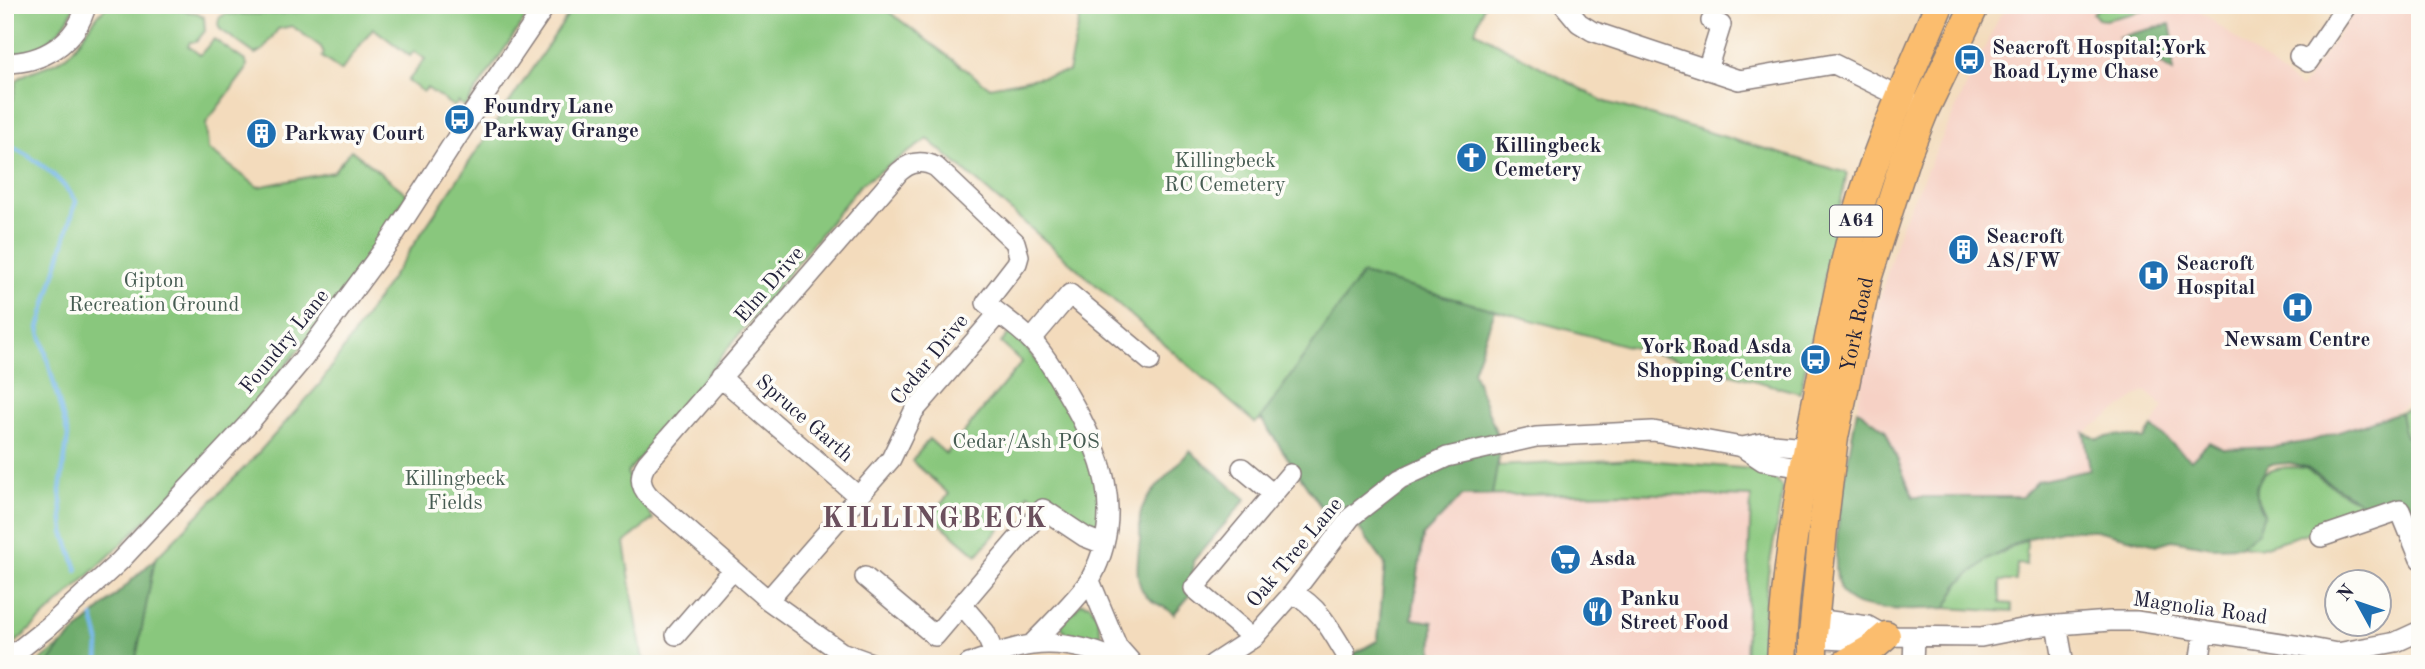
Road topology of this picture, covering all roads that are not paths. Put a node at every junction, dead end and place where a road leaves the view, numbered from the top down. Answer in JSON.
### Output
{"nodes":[{"id":1,"x":86,"y":5,"type":"edge"},
{"id":2,"x":546,"y":5,"type":"edge"},
{"id":3,"x":1564,"y":5,"type":"edge"},
{"id":4,"x":1939,"y":5,"type":"edge"},
{"id":5,"x":1975,"y":5,"type":"edge"},
{"id":6,"x":2347,"y":5,"type":"edge"},
{"id":7,"x":1711,"y":21,"type":"dead end"},
{"id":8,"x":2299,"y":56,"type":"dead end"},
{"id":9,"x":5,"y":63,"type":"edge"},
{"id":10,"x":1707,"y":70,"type":"junction"},
{"id":11,"x":1899,"y":96,"type":"junction"},
{"id":12,"x":1925,"y":109,"type":"junction"},
{"id":13,"x":998,"y":313,"type":"junction"},
{"id":14,"x":1031,"y":340,"type":"junction"},
{"id":15,"x":1150,"y":361,"type":"dead end"},
{"id":16,"x":720,"y":377,"type":"junction"},
{"id":17,"x":1805,"y":458,"type":"junction"},
{"id":18,"x":1832,"y":459,"type":"junction"},
{"id":19,"x":1242,"y":468,"type":"dead end"},
{"id":20,"x":1290,"y":474,"type":"dead end"},
{"id":21,"x":1273,"y":494,"type":"junction"},
{"id":22,"x":858,"y":496,"type":"junction"},
{"id":23,"x":2321,"y":537,"type":"dead end"},
{"id":24,"x":1103,"y":544,"type":"junction"},
{"id":25,"x":2420,"y":559,"type":"edge"},
{"id":26,"x":732,"y":570,"type":"junction"},
{"id":27,"x":864,"y":577,"type":"dead end"},
{"id":28,"x":1090,"y":581,"type":"junction"},
{"id":29,"x":1293,"y":593,"type":"junction"},
{"id":30,"x":768,"y":600,"type":"junction"},
{"id":31,"x":962,"y":605,"type":"junction"},
{"id":32,"x":2057,"y":625,"type":"junction"},
{"id":33,"x":1802,"y":631,"type":"edge"},
{"id":34,"x":2204,"y":631,"type":"junction"},
{"id":35,"x":2420,"y":631,"type":"edge"},
{"id":36,"x":676,"y":635,"type":"dead end"},
{"id":37,"x":1886,"y":636,"type":"junction"},
{"id":38,"x":1914,"y":637,"type":"junction"},
{"id":39,"x":1253,"y":638,"type":"junction"},
{"id":40,"x":1031,"y":645,"type":"junction"},
{"id":41,"x":1345,"y":653,"type":"dead end"},
{"id":42,"x":995,"y":656,"type":"junction"},
{"id":43,"x":835,"y":658,"type":"edge"},
{"id":44,"x":2336,"y":659,"type":"edge"},
{"id":45,"x":5,"y":662,"type":"edge"},
{"id":46,"x":874,"y":664,"type":"edge"},
{"id":47,"x":970,"y":664,"type":"edge"},
{"id":48,"x":1126,"y":664,"type":"edge"},
{"id":49,"x":1133,"y":664,"type":"edge"},
{"id":50,"x":1213,"y":664,"type":"edge"},
{"id":51,"x":1813,"y":664,"type":"edge"},
{"id":52,"x":1845,"y":664,"type":"edge"},
{"id":53,"x":1913,"y":664,"type":"edge"},
{"id":54,"x":2064,"y":664,"type":"edge"},
{"id":55,"x":2199,"y":664,"type":"edge"}],
"edges":[{"from":1,"to":9,"type":"street"},
{"from":2,"to":45,"type":"street","name":"Foundry Lane"},
{"from":3,"to":10,"type":"street"},
{"from":4,"to":11,"type":"highway","name":"York Road","number":"A64"},
{"from":5,"to":12,"type":"highway","name":"York Road","number":"A64"},
{"from":6,"to":8,"type":"street"},
{"from":7,"to":10,"type":"street"},
{"from":10,"to":11,"type":"street"},
{"from":11,"to":12,"type":"street"},
{"from":11,"to":17,"type":"highway","name":"York Road","number":"A64"},
{"from":12,"to":18,"type":"highway","name":"York Road","number":"A64"},
{"from":13,"to":14,"type":"street"},
{"from":13,"to":16,"type":"street","name":"Elm Drive"},
{"from":13,"to":22,"type":"street","name":"Cedar Drive"},
{"from":14,"to":15,"type":"street"},
{"from":14,"to":24,"type":"street"},
{"from":16,"to":22,"type":"street","name":"Spruce Garth"},
{"from":16,"to":26,"type":"street","name":"Elm Drive"},
{"from":17,"to":18,"type":"highway"},
{"from":17,"to":29,"type":"street","name":"Oak Tree Lane"},
{"from":17,"to":33,"type":"highway","name":"York Road","number":"A64"},
{"from":18,"to":33,"type":"highway","name":"York Road","number":"A64"},
{"from":19,"to":21,"type":"street"},
{"from":20,"to":21,"type":"street"},
{"from":21,"to":39,"type":"street"},
{"from":22,"to":30,"type":"street","name":"Cedar Drive"},
{"from":23,"to":25,"type":"street"},
{"from":24,"to":28,"type":"street"},
{"from":24,"to":31,"type":"street"},
{"from":26,"to":30,"type":"street","name":"Elm Drive"},
{"from":26,"to":36,"type":"street"},
{"from":27,"to":31,"type":"street"},
{"from":28,"to":40,"type":"street"},
{"from":28,"to":49,"type":"street"},
{"from":29,"to":39,"type":"street","name":"Oak Tree Lane"},
{"from":29,"to":41,"type":"street"},
{"from":30,"to":43,"type":"street","name":"Elm Drive"},
{"from":31,"to":42,"type":"street"},
{"from":32,"to":34,"type":"street","name":"Magnolia Road"},
{"from":32,"to":38,"type":"street","name":"Magnolia Road"},
{"from":32,"to":54,"type":"street"},
{"from":33,"to":37,"type":"street","name":"Magnolia Road"},
{"from":33,"to":51,"type":"highway","name":"York Road","number":"A64"},
{"from":34,"to":44,"type":"street","name":"Magnolia Road"},
{"from":34,"to":55,"type":"street"},
{"from":35,"to":44,"type":"street","name":"Magnolia Road"},
{"from":37,"to":38,"type":"street","name":"Magnolia Road"},
{"from":37,"to":52,"type":"highway"},
{"from":38,"to":53,"type":"street"},
{"from":39,"to":50,"type":"street","name":"Oak Tree Lane"},
{"from":40,"to":42,"type":"street"},
{"from":40,"to":48,"type":"street"},
{"from":42,"to":47,"type":"street"},
{"from":43,"to":46,"type":"street","name":"Elm Drive"}]}
